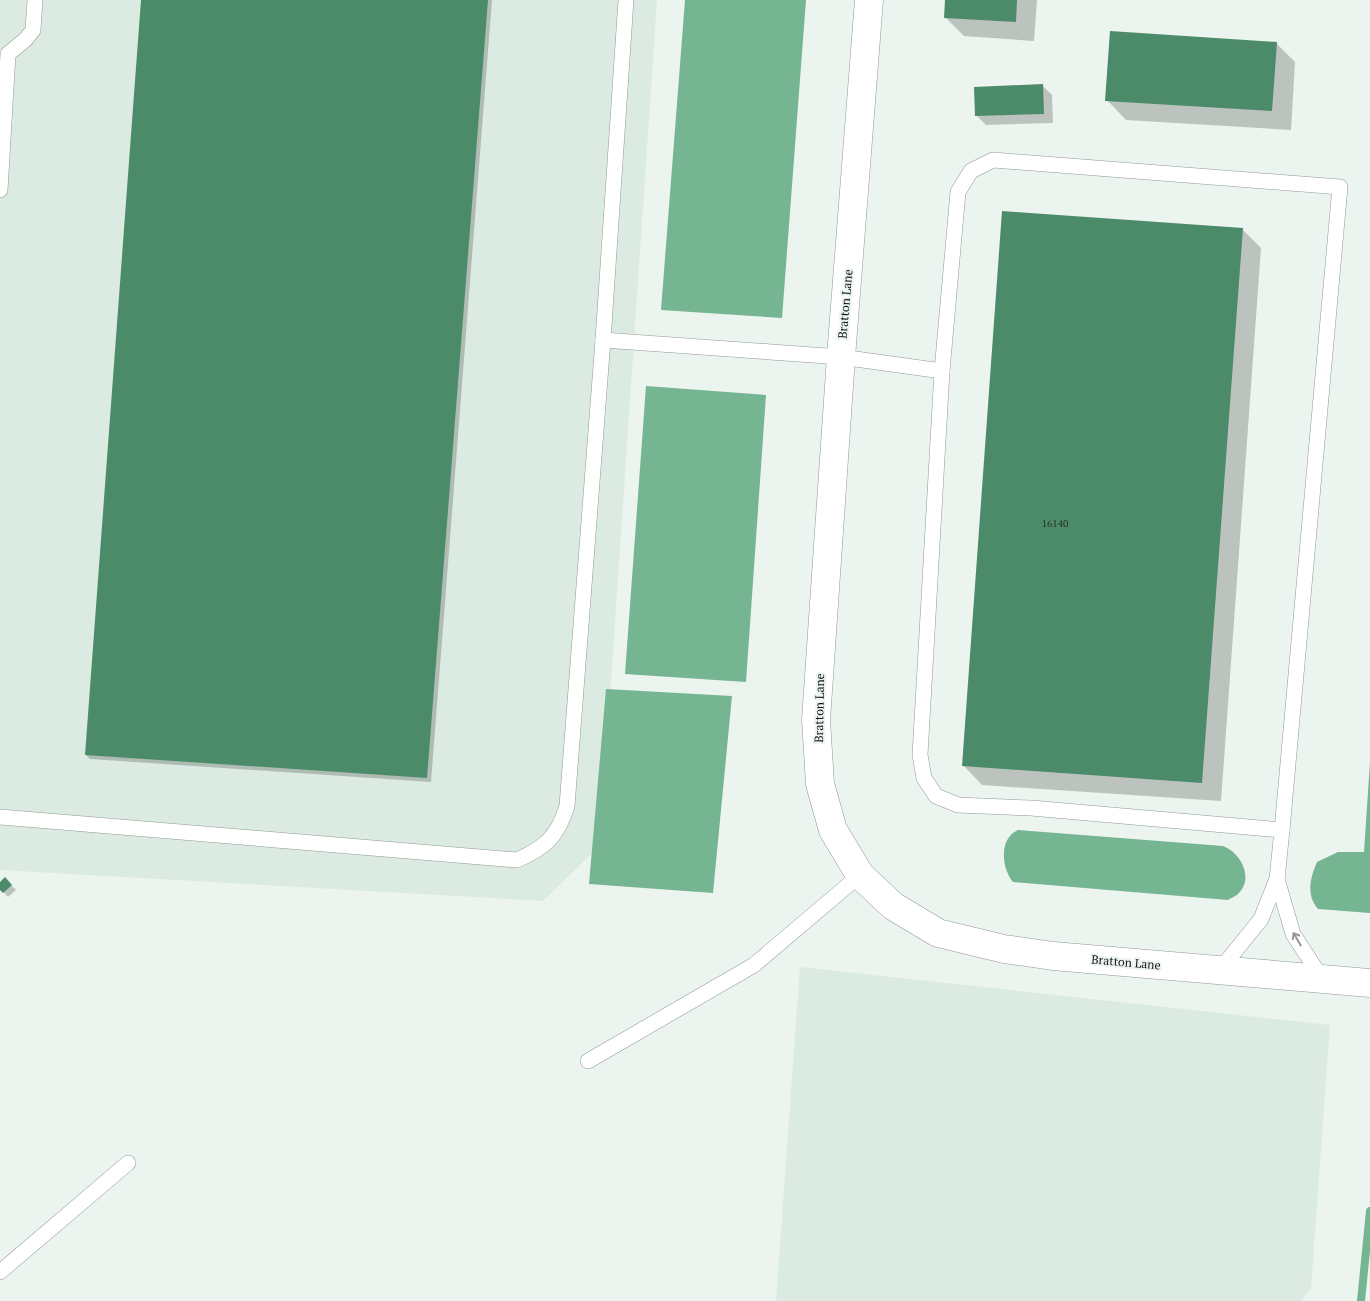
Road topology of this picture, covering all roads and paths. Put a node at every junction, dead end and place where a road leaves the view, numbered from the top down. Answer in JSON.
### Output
{"nodes":[{"id":1,"x":35,"y":0,"type":"edge"},
{"id":2,"x":626,"y":0,"type":"edge"},
{"id":3,"x":869,"y":0,"type":"edge"},
{"id":4,"x":0,"y":190,"type":"edge"},
{"id":5,"x":603,"y":340,"type":"junction"},
{"id":6,"x":841,"y":357,"type":"junction"},
{"id":7,"x":942,"y":371,"type":"junction"},
{"id":8,"x":0,"y":818,"type":"edge"},
{"id":9,"x":1282,"y":830,"type":"junction"},
{"id":10,"x":860,"y":875,"type":"junction"},
{"id":11,"x":1277,"y":879,"type":"junction"},
{"id":12,"x":1219,"y":970,"type":"junction"},
{"id":13,"x":1323,"y":980,"type":"junction"},
{"id":14,"x":1370,"y":983,"type":"edge"},
{"id":15,"x":588,"y":1061,"type":"dead end"},
{"id":16,"x":128,"y":1163,"type":"dead end"},
{"id":17,"x":0,"y":1272,"type":"edge"}],
"edges":[{"from":1,"to":4,"type":"lane"},
{"from":2,"to":5,"type":"lane"},
{"from":3,"to":6,"type":"street","name":"Bratton Lane"},
{"from":5,"to":6,"type":"lane"},
{"from":5,"to":8,"type":"lane"},
{"from":6,"to":7,"type":"lane"},
{"from":6,"to":10,"type":"street","name":"Bratton Lane"},
{"from":7,"to":9,"type":"lane"},
{"from":7,"to":9,"type":"lane"},
{"from":9,"to":11,"type":"lane"},
{"from":10,"to":12,"type":"street","name":"Bratton Lane"},
{"from":10,"to":15,"type":"lane"},
{"from":11,"to":12,"type":"lane"},
{"from":13,"to":11,"type":"lane","one_way":true},
{"from":12,"to":13,"type":"street","name":"Bratton Lane"},
{"from":13,"to":14,"type":"street","name":"Bratton Lane"},
{"from":16,"to":17,"type":"lane"}]}
